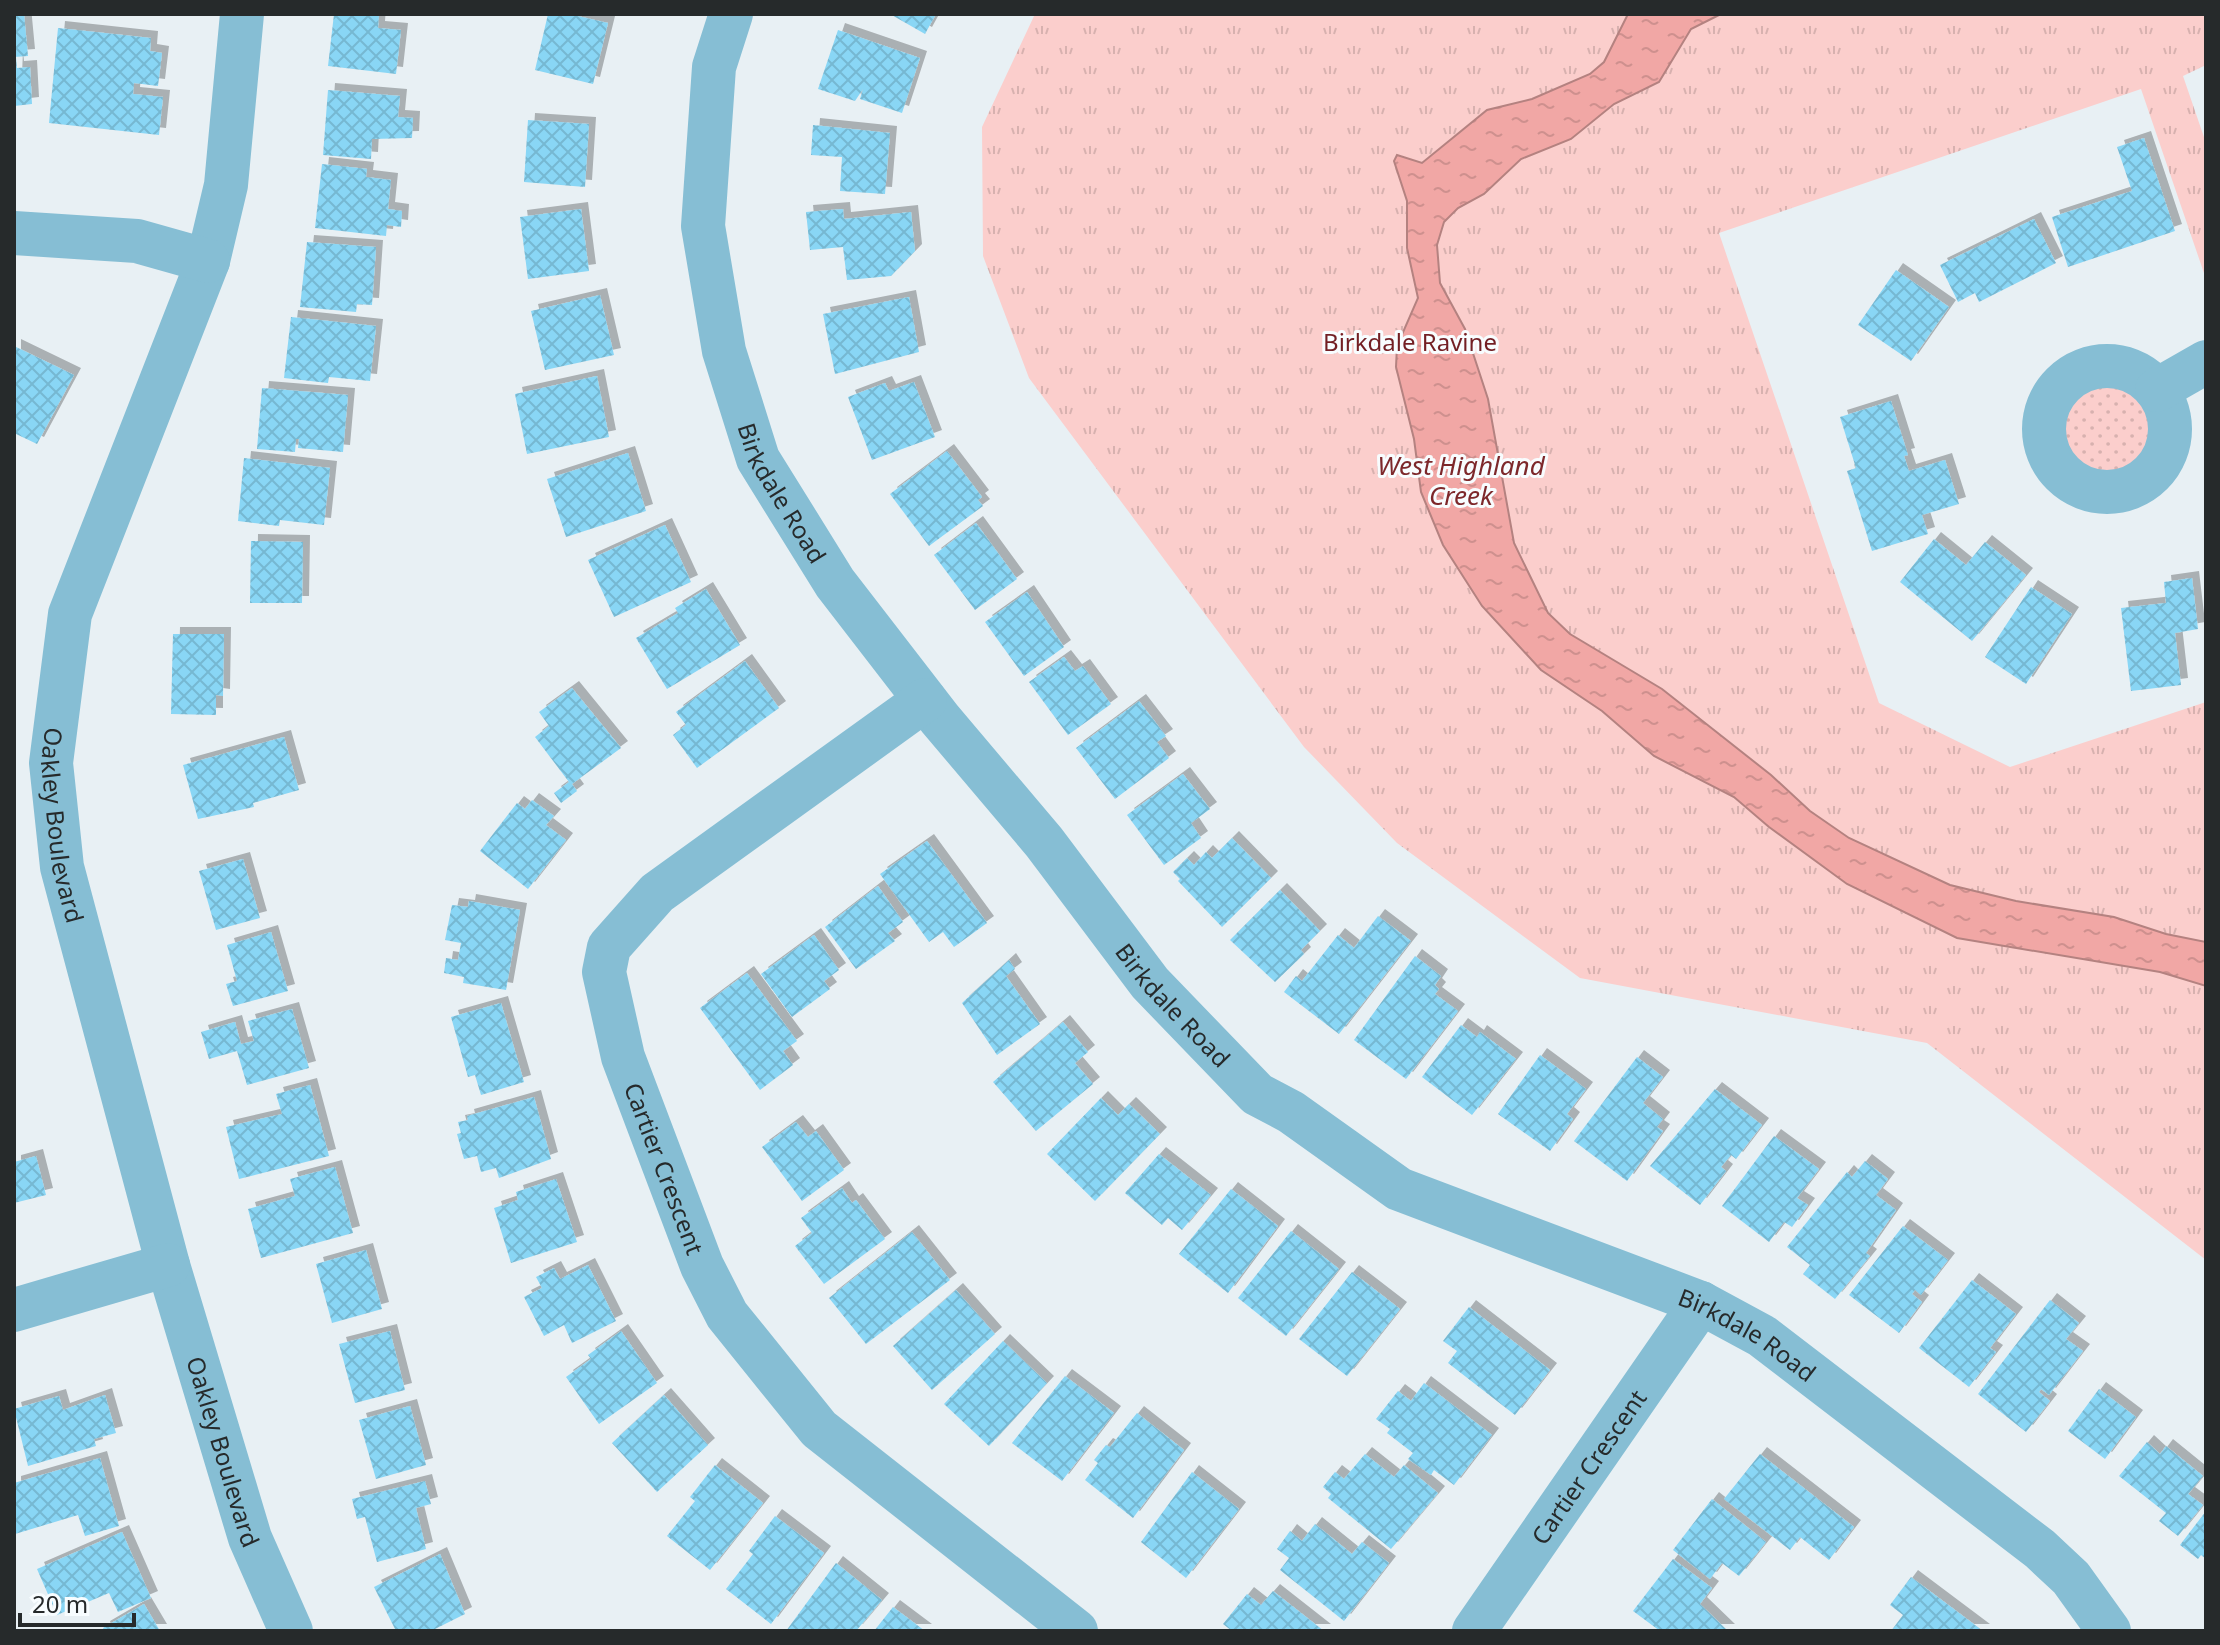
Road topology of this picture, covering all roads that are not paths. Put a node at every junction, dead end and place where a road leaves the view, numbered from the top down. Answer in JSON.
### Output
{"nodes":[{"id":1,"x":242,"y":14,"type":"edge"},
{"id":2,"x":731,"y":14,"type":"edge"},
{"id":3,"x":14,"y":233,"type":"edge"},
{"id":4,"x":208,"y":261,"type":"junction"},
{"id":5,"x":2206,"y":362,"type":"edge"},
{"id":6,"x":2157,"y":390,"type":"dead end"},
{"id":7,"x":925,"y":700,"type":"junction"},
{"id":8,"x":168,"y":1265,"type":"junction"},
{"id":9,"x":1701,"y":1303,"type":"junction"},
{"id":10,"x":14,"y":1310,"type":"edge"},
{"id":11,"x":291,"y":1631,"type":"edge"},
{"id":12,"x":1076,"y":1631,"type":"edge"},
{"id":13,"x":1474,"y":1631,"type":"edge"},
{"id":14,"x":2109,"y":1631,"type":"edge"}],
"edges":[{"from":1,"to":4,"type":"street","name":"Oakley Boulevard"},
{"from":2,"to":7,"type":"street","name":"Birkdale Road"},
{"from":3,"to":4,"type":"street"},
{"from":4,"to":8,"type":"street","name":"Oakley Boulevard"},
{"from":5,"to":6,"type":"street"},
{"from":7,"to":9,"type":"street","name":"Birkdale Road"},
{"from":7,"to":12,"type":"street","name":"Cartier Crescent"},
{"from":8,"to":10,"type":"street"},
{"from":8,"to":11,"type":"street","name":"Oakley Boulevard"},
{"from":9,"to":13,"type":"street","name":"Cartier Crescent"},
{"from":9,"to":14,"type":"street","name":"Birkdale Road"}]}
